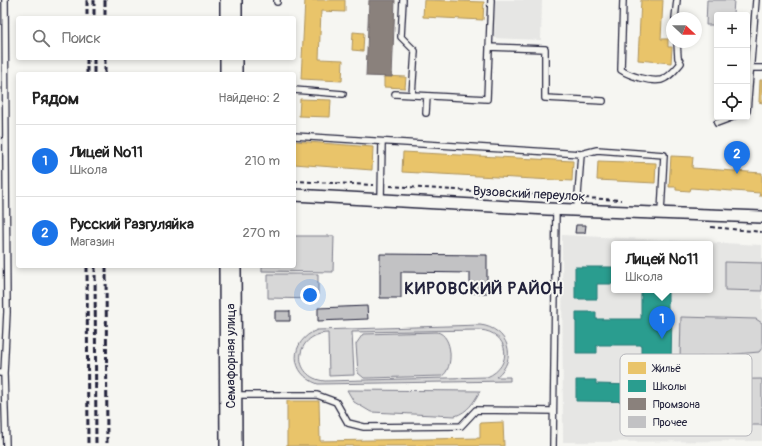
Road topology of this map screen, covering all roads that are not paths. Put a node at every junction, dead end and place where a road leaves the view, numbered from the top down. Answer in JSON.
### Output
{"nodes":[{"id":1,"x":5,"y":0,"type":"edge"},
{"id":2,"x":231,"y":0,"type":"edge"},
{"id":3,"x":403,"y":0,"type":"edge"},
{"id":4,"x":491,"y":0,"type":"edge"},
{"id":5,"x":623,"y":0,"type":"edge"},
{"id":6,"x":677,"y":0,"type":"edge"},
{"id":7,"x":756,"y":0,"type":"edge"},
{"id":8,"x":676,"y":12,"type":"edge"},
{"id":9,"x":231,"y":16,"type":"edge"},
{"id":10,"x":489,"y":47,"type":"junction"},
{"id":11,"x":677,"y":48,"type":"edge"},
{"id":12,"x":231,"y":60,"type":"edge"},
{"id":13,"x":752,"y":68,"type":"junction"},
{"id":14,"x":762,"y":68,"type":"edge"},
{"id":15,"x":231,"y":72,"type":"edge"},
{"id":16,"x":750,"y":85,"type":"edge"},
{"id":17,"x":296,"y":90,"type":"edge"},
{"id":18,"x":343,"y":94,"type":"dead end"},
{"id":19,"x":395,"y":94,"type":"dead end"},
{"id":20,"x":412,"y":95,"type":"junction"},
{"id":21,"x":426,"y":96,"type":"junction"},
{"id":22,"x":603,"y":101,"type":"dead end"},
{"id":23,"x":426,"y":113,"type":"dead end"},
{"id":24,"x":726,"y":120,"type":"edge"},
{"id":25,"x":717,"y":124,"type":"dead end"},
{"id":26,"x":296,"y":136,"type":"edge"},
{"id":27,"x":382,"y":142,"type":"junction"},
{"id":28,"x":581,"y":154,"type":"junction"},
{"id":29,"x":296,"y":195,"type":"edge"},
{"id":30,"x":381,"y":199,"type":"junction"},
{"id":31,"x":556,"y":209,"type":"junction"},
{"id":32,"x":577,"y":209,"type":"junction"},
{"id":33,"x":661,"y":213,"type":"junction"},
{"id":34,"x":762,"y":217,"type":"edge"},
{"id":35,"x":230,"y":268,"type":"edge"},
{"id":36,"x":2,"y":373,"type":"edge"},
{"id":37,"x":230,"y":395,"type":"junction"},
{"id":38,"x":553,"y":411,"type":"junction"},
{"id":39,"x":6,"y":446,"type":"edge"},
{"id":40,"x":231,"y":446,"type":"edge"},
{"id":41,"x":553,"y":446,"type":"edge"}],
"edges":[{"from":1,"to":36,"type":"lane"},
{"from":2,"to":9,"type":"highway"},
{"from":3,"to":20,"type":"lane"},
{"from":4,"to":10,"type":"lane"},
{"from":5,"to":11,"type":"lane"},
{"from":6,"to":8,"type":"lane"},
{"from":7,"to":13,"type":"lane"},
{"from":10,"to":21,"type":"lane"},
{"from":10,"to":22,"type":"lane"},
{"from":12,"to":15,"type":"highway"},
{"from":13,"to":14,"type":"lane"},
{"from":13,"to":16,"type":"lane"},
{"from":17,"to":18,"type":"lane"},
{"from":19,"to":20,"type":"lane"},
{"from":20,"to":21,"type":"lane"},
{"from":21,"to":23,"type":"lane"},
{"from":24,"to":25,"type":"lane"},
{"from":26,"to":27,"type":"lane"},
{"from":27,"to":28,"type":"lane"},
{"from":27,"to":30,"type":"lane"},
{"from":28,"to":32,"type":"lane"},
{"from":28,"to":33,"type":"lane"},
{"from":29,"to":30,"type":"street","name":"Вузовский переулок"},
{"from":30,"to":31,"type":"street","name":"Вузовский переулок"},
{"from":31,"to":32,"type":"street","name":"Вузовский переулок"},
{"from":31,"to":38,"type":"lane"},
{"from":32,"to":33,"type":"street","name":"Вузовский переулок"},
{"from":33,"to":34,"type":"street","name":"Вузовский переулок"},
{"from":35,"to":37,"type":"highway","name":"Семафорная улица"},
{"from":36,"to":39,"type":"lane"},
{"from":37,"to":38,"type":"lane"},
{"from":37,"to":40,"type":"highway","name":"Семафорная улица"},
{"from":38,"to":41,"type":"lane"}]}
